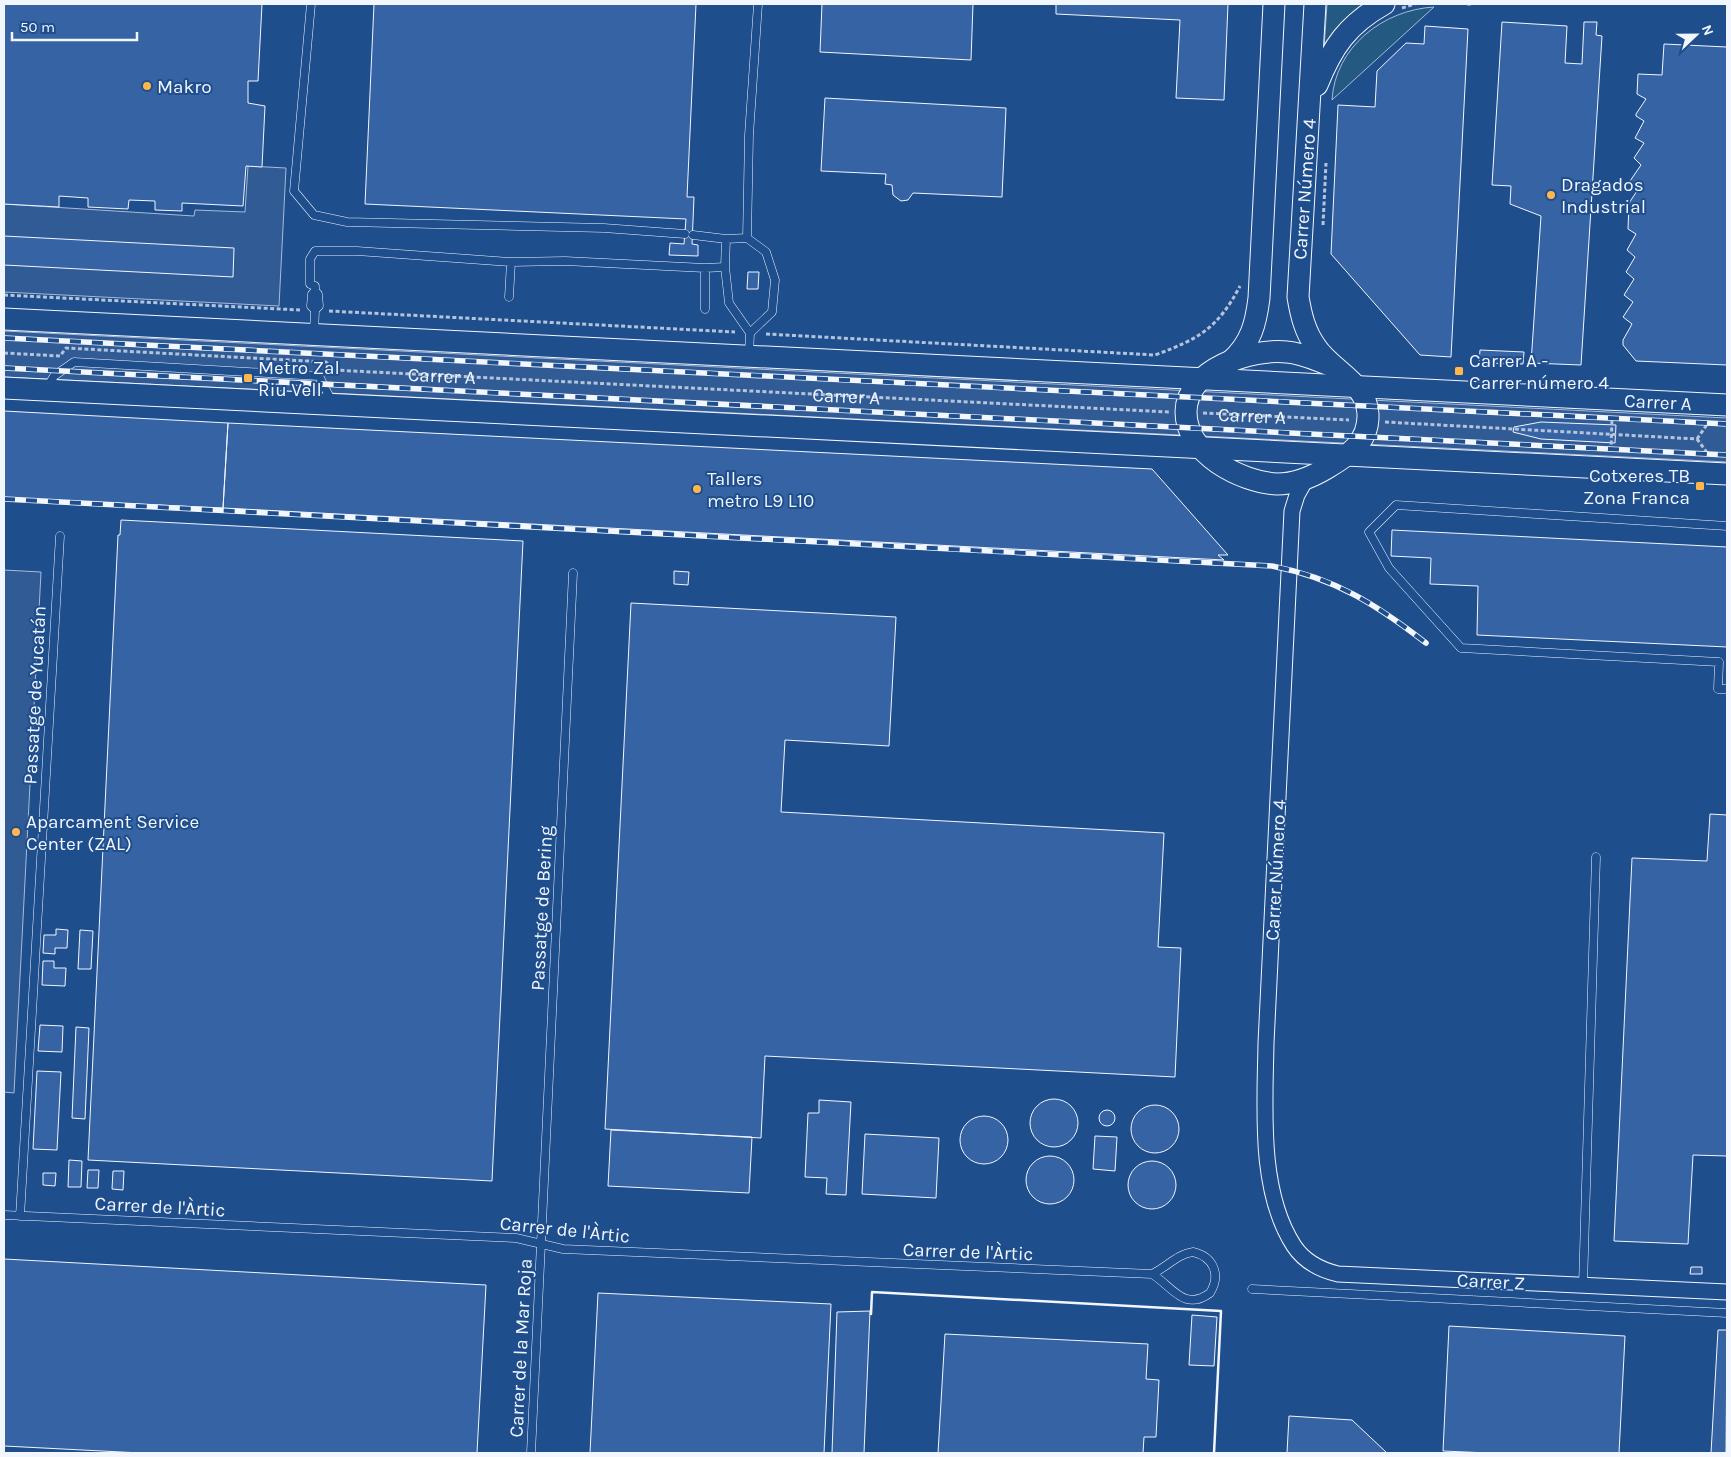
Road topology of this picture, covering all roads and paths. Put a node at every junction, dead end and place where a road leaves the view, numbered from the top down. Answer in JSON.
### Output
{"nodes":[{"id":1,"x":311,"y":4,"type":"edge"},
{"id":2,"x":758,"y":4,"type":"edge"},
{"id":3,"x":1274,"y":4,"type":"edge"},
{"id":4,"x":1286,"y":4,"type":"edge"},
{"id":5,"x":1315,"y":4,"type":"edge"},
{"id":6,"x":1414,"y":4,"type":"edge"},
{"id":7,"x":1391,"y":6,"type":"edge"},
{"id":8,"x":1273,"y":28,"type":"junction"},
{"id":9,"x":1311,"y":99,"type":"junction"},
{"id":10,"x":1327,"y":158,"type":"dead end"},
{"id":11,"x":1323,"y":225,"type":"dead end"},
{"id":12,"x":747,"y":238,"type":"junction"},
{"id":13,"x":726,"y":239,"type":"junction"},
{"id":14,"x":511,"y":262,"type":"junction"},
{"id":15,"x":725,"y":267,"type":"junction"},
{"id":16,"x":706,"y":268,"type":"junction"},
{"id":17,"x":1243,"y":277,"type":"dead end"},
{"id":18,"x":4,"y":295,"type":"edge"},
{"id":19,"x":509,"y":297,"type":"dead end"},
{"id":20,"x":705,"y":309,"type":"dead end"},
{"id":21,"x":315,"y":310,"type":"junction"},
{"id":22,"x":4,"y":319,"type":"edge"},
{"id":23,"x":750,"y":333,"type":"junction"},
{"id":24,"x":314,"y":334,"type":"junction"},
{"id":25,"x":4,"y":353,"type":"edge"},
{"id":26,"x":749,"y":357,"type":"junction"},
{"id":27,"x":1231,"y":361,"type":"junction"},
{"id":28,"x":1330,"y":365,"type":"junction"},
{"id":29,"x":1202,"y":378,"type":"junction"},
{"id":30,"x":4,"y":388,"type":"edge"},
{"id":31,"x":1358,"y":388,"type":"junction"},
{"id":32,"x":46,"y":390,"type":"junction"},
{"id":33,"x":333,"y":405,"type":"junction"},
{"id":34,"x":1727,"y":405,"type":"edge"},
{"id":35,"x":1613,"y":412,"type":"dead end"},
{"id":36,"x":1186,"y":413,"type":"junction"},
{"id":37,"x":1710,"y":420,"type":"dead end"},
{"id":38,"x":1367,"y":421,"type":"junction"},
{"id":39,"x":1612,"y":436,"type":"junction"},
{"id":40,"x":1697,"y":439,"type":"junction"},
{"id":41,"x":1202,"y":449,"type":"junction"},
{"id":42,"x":1349,"y":455,"type":"junction"},
{"id":43,"x":1611,"y":456,"type":"dead end"},
{"id":44,"x":1710,"y":457,"type":"dead end"},
{"id":45,"x":1727,"y":474,"type":"edge"},
{"id":46,"x":1306,"y":479,"type":"junction"},
{"id":47,"x":1727,"y":526,"type":"edge"},
{"id":48,"x":60,"y":536,"type":"dead end"},
{"id":49,"x":572,"y":573,"type":"dead end"},
{"id":50,"x":1727,"y":689,"type":"edge"},
{"id":51,"x":1596,"y":857,"type":"dead end"},
{"id":52,"x":4,"y":1215,"type":"edge"},
{"id":53,"x":20,"y":1216,"type":"junction"},
{"id":54,"x":542,"y":1244,"type":"junction"},
{"id":55,"x":1303,"y":1257,"type":"joint"},
{"id":56,"x":1152,"y":1274,"type":"junction"},
{"id":57,"x":1583,"y":1285,"type":"junction"},
{"id":58,"x":1252,"y":1289,"type":"dead end"},
{"id":59,"x":1727,"y":1292,"type":"edge"},
{"id":60,"x":1727,"y":1313,"type":"edge"},
{"id":61,"x":531,"y":1453,"type":"edge"}],
"edges":[{"from":1,"to":13,"type":"lane"},
{"from":2,"to":12,"type":"lane"},
{"from":3,"to":8,"type":"main road","name":"Carrer Número 4"},
{"from":4,"to":8,"type":"main road"},
{"from":5,"to":9,"type":"main road","name":"Carrer Número 4"},
{"from":6,"to":7,"type":"path"},
{"from":7,"to":9,"type":"main road"},
{"from":8,"to":27,"type":"main road","name":"Carrer Número 4"},
{"from":9,"to":28,"type":"main road","name":"Carrer Número 4"},
{"from":10,"to":11,"type":"path","name":"Carrer Número 4"},
{"from":12,"to":13,"type":"lane"},
{"from":12,"to":23,"type":"lane"},
{"from":13,"to":15,"type":"lane"},
{"from":14,"to":16,"type":"lane"},
{"from":14,"to":19,"type":"lane"},
{"from":14,"to":21,"type":"lane"},
{"from":15,"to":16,"type":"lane"},
{"from":15,"to":23,"type":"lane"},
{"from":16,"to":20,"type":"lane"},
{"from":17,"to":23,"type":"path"},
{"from":18,"to":21,"type":"path"},
{"from":21,"to":23,"type":"path"},
{"from":21,"to":24,"type":"lane"},
{"from":22,"to":24,"type":"main road","name":"Carrer A"},
{"from":23,"to":26,"type":"lane"},
{"from":24,"to":26,"type":"main road","name":"Carrer A"},
{"from":25,"to":36,"type":"path","name":"Carrer A"},
{"from":26,"to":29,"type":"main road","name":"Carrer A"},
{"from":27,"to":28,"type":"main road"},
{"from":27,"to":29,"type":"main road"},
{"from":28,"to":31,"type":"main road"},
{"from":29,"to":31,"type":"main road","name":"Carrer A"},
{"from":29,"to":36,"type":"main road"},
{"from":30,"to":32,"type":"main road","name":"Carrer A"},
{"from":31,"to":34,"type":"main road","name":"Carrer A"},
{"from":31,"to":38,"type":"main road"},
{"from":32,"to":33,"type":"main road","name":"Carrer A"},
{"from":32,"to":33,"type":"lane"},
{"from":33,"to":41,"type":"main road","name":"Carrer A"},
{"from":35,"to":39,"type":"path"},
{"from":36,"to":38,"type":"path","name":"Carrer A"},
{"from":36,"to":41,"type":"main road"},
{"from":37,"to":40,"type":"path","name":"Carrer A"},
{"from":38,"to":39,"type":"path","name":"Carrer A"},
{"from":38,"to":42,"type":"main road"},
{"from":39,"to":40,"type":"path","name":"Carrer A"},
{"from":39,"to":43,"type":"path"},
{"from":40,"to":44,"type":"path","name":"Carrer A"},
{"from":41,"to":42,"type":"main road","name":"Carrer A"},
{"from":41,"to":46,"type":"main road"},
{"from":42,"to":45,"type":"main road","name":"Carrer A"},
{"from":42,"to":46,"type":"main road"},
{"from":46,"to":55,"type":"street","name":"Carrer Número 4"},
{"from":47,"to":50,"type":"lane"},
{"from":48,"to":53,"type":"lane","name":"Passatge de Yucatán"},
{"from":49,"to":54,"type":"lane","name":"Passatge de Bering"},
{"from":51,"to":57,"type":"lane"},
{"from":52,"to":53,"type":"lane","name":"Carrer de l'Àrtic"},
{"from":53,"to":54,"type":"lane","name":"Carrer de l'Àrtic"},
{"from":54,"to":56,"type":"lane","name":"Carrer de l'Àrtic"},
{"from":54,"to":61,"type":"lane","name":"Carrer de la Mar Roja"},
{"from":55,"to":57,"type":"street","name":"Carrer Z"},
{"from":56,"to":56,"type":"lane"},
{"from":57,"to":59,"type":"street","name":"Carrer Z"},
{"from":58,"to":60,"type":"lane","name":"Carrer Z"}]}
